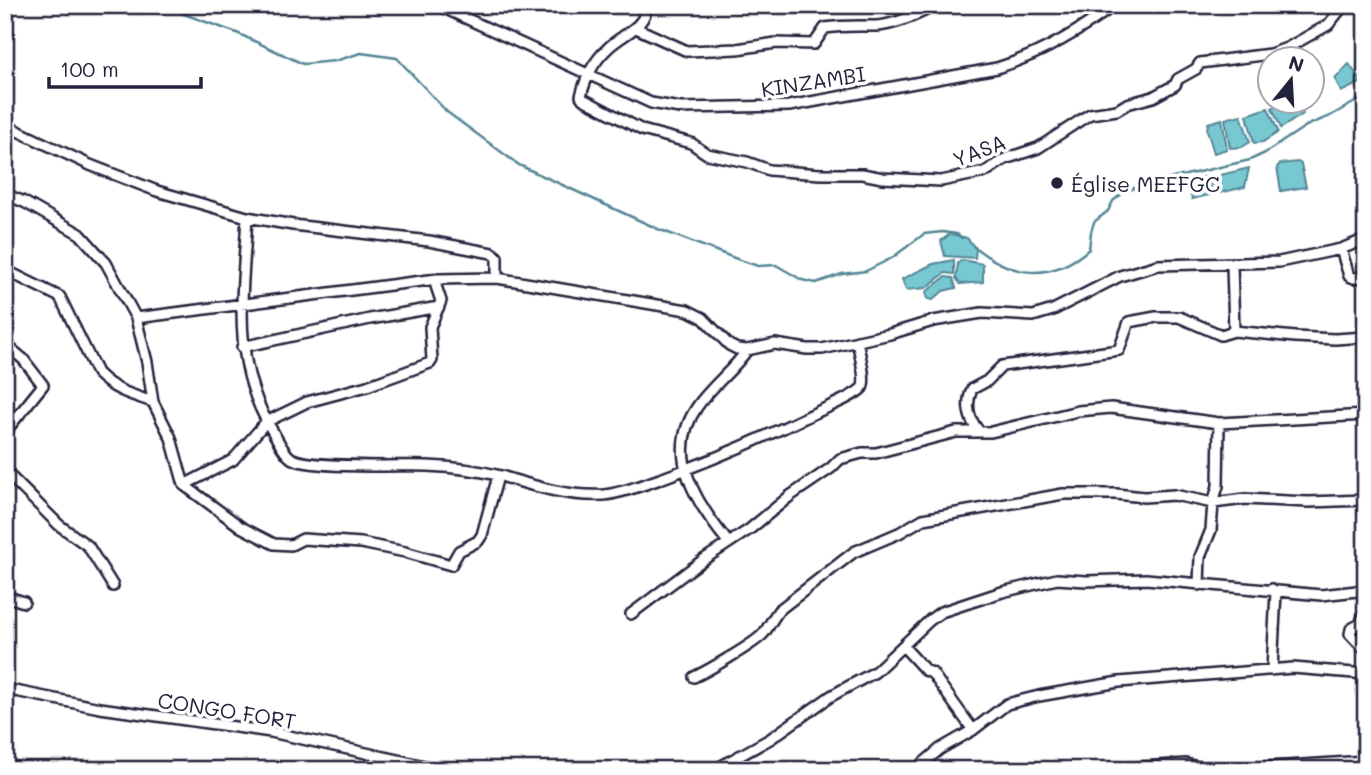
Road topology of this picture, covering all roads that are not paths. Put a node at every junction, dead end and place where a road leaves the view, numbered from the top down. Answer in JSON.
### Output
{"nodes":[{"id":1,"x":437,"y":5,"type":"edge"},
{"id":2,"x":647,"y":5,"type":"edge"},
{"id":3,"x":936,"y":5,"type":"edge"},
{"id":4,"x":1114,"y":5,"type":"edge"},
{"id":5,"x":1344,"y":5,"type":"edge"},
{"id":6,"x":636,"y":28,"type":"junction"},
{"id":7,"x":588,"y":73,"type":"junction"},
{"id":8,"x":5,"y":125,"type":"edge"},
{"id":9,"x":5,"y":194,"type":"edge"},
{"id":10,"x":247,"y":217,"type":"junction"},
{"id":11,"x":1366,"y":239,"type":"edge"},
{"id":12,"x":1341,"y":249,"type":"junction"},
{"id":13,"x":1231,"y":265,"type":"junction"},
{"id":14,"x":5,"y":270,"type":"edge"},
{"id":15,"x":1366,"y":276,"type":"edge"},
{"id":16,"x":497,"y":278,"type":"junction"},
{"id":17,"x":437,"y":279,"type":"junction"},
{"id":18,"x":240,"y":306,"type":"junction"},
{"id":19,"x":439,"y":307,"type":"junction"},
{"id":20,"x":136,"y":318,"type":"junction"},
{"id":21,"x":1234,"y":331,"type":"junction"},
{"id":22,"x":1365,"y":337,"type":"edge"},
{"id":23,"x":857,"y":341,"type":"junction"},
{"id":24,"x":5,"y":344,"type":"edge"},
{"id":25,"x":242,"y":347,"type":"junction"},
{"id":26,"x":1366,"y":347,"type":"edge"},
{"id":27,"x":747,"y":350,"type":"junction"},
{"id":28,"x":153,"y":402,"type":"junction"},
{"id":29,"x":1366,"y":415,"type":"edge"},
{"id":30,"x":266,"y":422,"type":"junction"},
{"id":31,"x":1219,"y":423,"type":"junction"},
{"id":32,"x":978,"y":430,"type":"junction"},
{"id":33,"x":5,"y":432,"type":"edge"},
{"id":34,"x":684,"y":470,"type":"junction"},
{"id":35,"x":5,"y":471,"type":"edge"},
{"id":36,"x":498,"y":476,"type":"junction"},
{"id":37,"x":184,"y":485,"type":"junction"},
{"id":38,"x":1366,"y":500,"type":"edge"},
{"id":39,"x":1213,"y":503,"type":"junction"},
{"id":40,"x":728,"y":542,"type":"junction"},
{"id":41,"x":1199,"y":585,"type":"junction"},
{"id":42,"x":113,"y":586,"type":"dead end"},
{"id":43,"x":1267,"y":588,"type":"junction"},
{"id":44,"x":1366,"y":590,"type":"edge"},
{"id":45,"x":5,"y":596,"type":"edge"},
{"id":46,"x":24,"y":602,"type":"dead end"},
{"id":47,"x":1366,"y":611,"type":"edge"},
{"id":48,"x":631,"y":614,"type":"dead end"},
{"id":49,"x":903,"y":646,"type":"junction"},
{"id":50,"x":1366,"y":651,"type":"edge"},
{"id":51,"x":1272,"y":670,"type":"junction"},
{"id":52,"x":1366,"y":674,"type":"edge"},
{"id":53,"x":694,"y":677,"type":"dead end"},
{"id":54,"x":5,"y":689,"type":"edge"},
{"id":55,"x":973,"y":730,"type":"junction"},
{"id":56,"x":1366,"y":761,"type":"edge"},
{"id":57,"x":443,"y":770,"type":"edge"},
{"id":58,"x":714,"y":770,"type":"edge"},
{"id":59,"x":915,"y":770,"type":"edge"},
{"id":60,"x":1103,"y":770,"type":"edge"},
{"id":61,"x":1209,"y":770,"type":"edge"},
{"id":62,"x":1220,"y":770,"type":"edge"}],
"edges":[{"from":1,"to":7,"type":"street","name":"KINZAMBI"},
{"from":2,"to":6,"type":"street"},
{"from":3,"to":6,"type":"street"},
{"from":4,"to":7,"type":"street","name":"KINZAMBI"},
{"from":5,"to":7,"type":"street","name":"YASA"},
{"from":6,"to":7,"type":"street"},
{"from":8,"to":10,"type":"street"},
{"from":9,"to":20,"type":"street"},
{"from":10,"to":16,"type":"street"},
{"from":10,"to":18,"type":"street"},
{"from":11,"to":12,"type":"street"},
{"from":12,"to":13,"type":"street"},
{"from":12,"to":15,"type":"street"},
{"from":13,"to":21,"type":"street"},
{"from":13,"to":23,"type":"street"},
{"from":14,"to":28,"type":"street"},
{"from":16,"to":17,"type":"street"},
{"from":16,"to":27,"type":"street"},
{"from":17,"to":18,"type":"street"},
{"from":17,"to":19,"type":"street"},
{"from":18,"to":20,"type":"street"},
{"from":18,"to":25,"type":"street"},
{"from":19,"to":25,"type":"street"},
{"from":19,"to":30,"type":"street"},
{"from":20,"to":28,"type":"street"},
{"from":21,"to":22,"type":"street"},
{"from":21,"to":32,"type":"street"},
{"from":22,"to":26,"type":"street"},
{"from":23,"to":27,"type":"street"},
{"from":23,"to":34,"type":"street"},
{"from":24,"to":33,"type":"street"},
{"from":25,"to":30,"type":"street"},
{"from":27,"to":34,"type":"street"},
{"from":28,"to":37,"type":"street"},
{"from":29,"to":31,"type":"street"},
{"from":30,"to":36,"type":"street"},
{"from":30,"to":37,"type":"street"},
{"from":31,"to":32,"type":"street"},
{"from":31,"to":39,"type":"street"},
{"from":32,"to":40,"type":"street"},
{"from":34,"to":36,"type":"street"},
{"from":34,"to":40,"type":"street"},
{"from":35,"to":42,"type":"street"},
{"from":36,"to":37,"type":"street"},
{"from":38,"to":39,"type":"street"},
{"from":39,"to":41,"type":"street"},
{"from":39,"to":53,"type":"street"},
{"from":40,"to":48,"type":"street"},
{"from":41,"to":43,"type":"street"},
{"from":41,"to":49,"type":"street"},
{"from":43,"to":44,"type":"street"},
{"from":43,"to":51,"type":"street"},
{"from":45,"to":46,"type":"street"},
{"from":47,"to":50,"type":"street"},
{"from":49,"to":55,"type":"street"},
{"from":49,"to":58,"type":"street"},
{"from":51,"to":52,"type":"street"},
{"from":51,"to":55,"type":"street"},
{"from":54,"to":57,"type":"street","name":"CONGO FORT"},
{"from":55,"to":59,"type":"street"},
{"from":56,"to":62,"type":"street"},
{"from":60,"to":61,"type":"street"}]}
